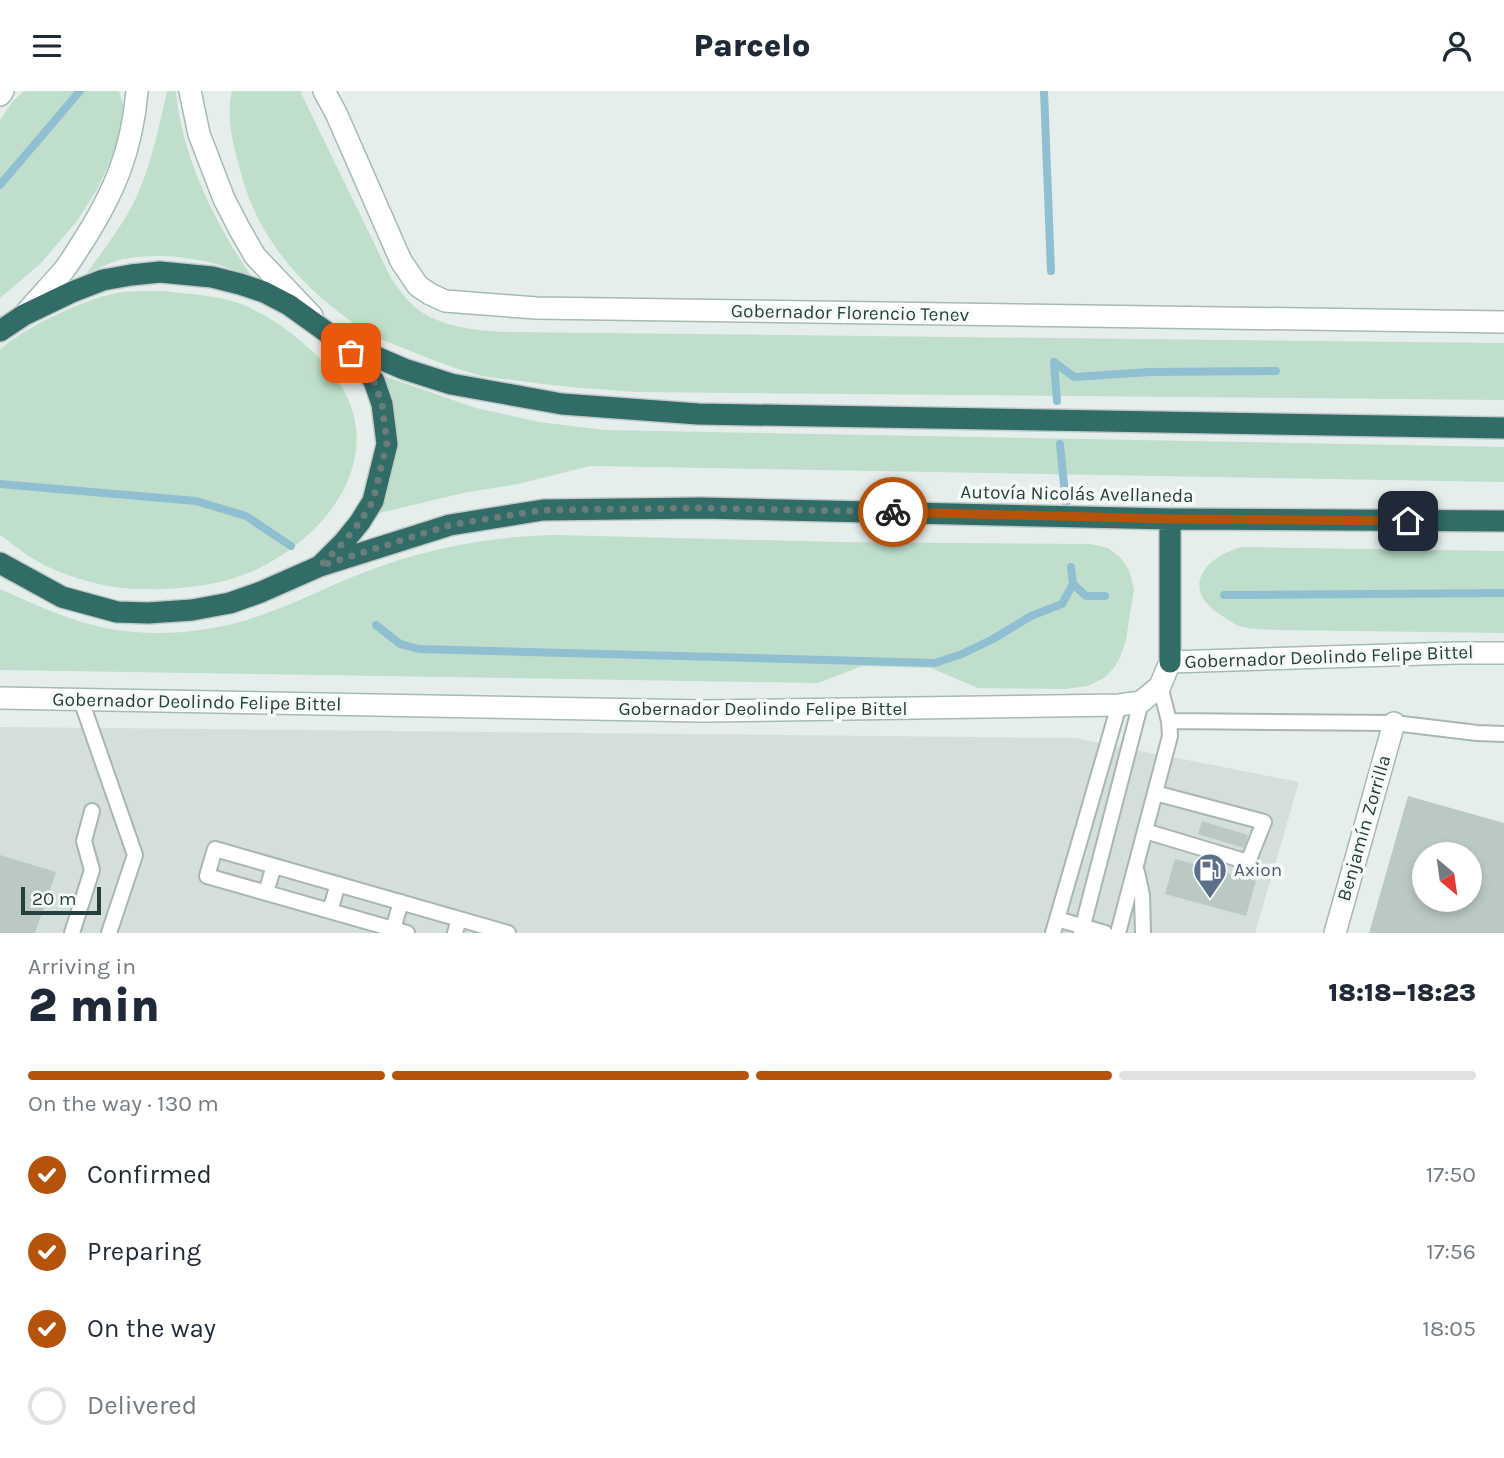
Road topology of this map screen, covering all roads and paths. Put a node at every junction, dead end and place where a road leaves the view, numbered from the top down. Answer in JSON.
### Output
{"nodes":[{"id":1,"x":4,"y":91,"type":"edge"},
{"id":2,"x":137,"y":91,"type":"edge"},
{"id":3,"x":190,"y":91,"type":"edge"},
{"id":4,"x":324,"y":91,"type":"edge"},
{"id":5,"x":0,"y":95,"type":"edge"},
{"id":6,"x":24,"y":315,"type":"junction"},
{"id":7,"x":1504,"y":322,"type":"edge"},
{"id":8,"x":0,"y":331,"type":"edge"},
{"id":9,"x":334,"y":337,"type":"junction"},
{"id":10,"x":1504,"y":428,"type":"edge"},
{"id":11,"x":1170,"y":519,"type":"junction"},
{"id":12,"x":1504,"y":521,"type":"edge"},
{"id":13,"x":1,"y":565,"type":"edge"},
{"id":14,"x":320,"y":566,"type":"junction"},
{"id":15,"x":1504,"y":653,"type":"edge"},
{"id":16,"x":1170,"y":662,"type":"junction"},
{"id":17,"x":1160,"y":686,"type":"junction"},
{"id":18,"x":0,"y":698,"type":"edge"},
{"id":19,"x":81,"y":700,"type":"junction"},
{"id":20,"x":1141,"y":702,"type":"junction"},
{"id":21,"x":1119,"y":705,"type":"junction"},
{"id":22,"x":1169,"y":721,"type":"junction"},
{"id":23,"x":1394,"y":723,"type":"junction"},
{"id":24,"x":1504,"y":734,"type":"edge"},
{"id":25,"x":1156,"y":793,"type":"junction"},
{"id":26,"x":92,"y":811,"type":"dead end"},
{"id":27,"x":1145,"y":831,"type":"junction"},
{"id":28,"x":274,"y":866,"type":"junction"},
{"id":29,"x":1135,"y":867,"type":"junction"},
{"id":30,"x":338,"y":884,"type":"junction"},
{"id":31,"x":266,"y":892,"type":"junction"},
{"id":32,"x":401,"y":902,"type":"junction"},
{"id":33,"x":330,"y":911,"type":"junction"},
{"id":34,"x":457,"y":926,"type":"edge"},
{"id":35,"x":1055,"y":926,"type":"edge"},
{"id":36,"x":1082,"y":929,"type":"edge"},
{"id":37,"x":400,"y":931,"type":"edge"},
{"id":38,"x":72,"y":933,"type":"edge"},
{"id":39,"x":109,"y":933,"type":"edge"},
{"id":40,"x":508,"y":933,"type":"edge"},
{"id":41,"x":1105,"y":933,"type":"edge"},
{"id":42,"x":1118,"y":933,"type":"edge"},
{"id":43,"x":1143,"y":933,"type":"edge"},
{"id":44,"x":1335,"y":933,"type":"edge"}],
"edges":[{"from":1,"to":5,"type":"street"},
{"from":2,"to":6,"type":"street"},
{"from":3,"to":9,"type":"street"},
{"from":4,"to":7,"type":"street","name":"Gobernador Florencio Tenev"},
{"from":6,"to":8,"type":"highway"},
{"from":6,"to":9,"type":"highway"},
{"from":9,"to":10,"type":"highway"},
{"from":9,"to":14,"type":"highway"},
{"from":11,"to":12,"type":"highway","name":"Autovía Nicolás Avellaneda"},
{"from":11,"to":14,"type":"highway","name":"Autovía Nicolás Avellaneda"},
{"from":11,"to":16,"type":"highway"},
{"from":13,"to":14,"type":"highway"},
{"from":15,"to":16,"type":"street","name":"Gobernador Deolindo Felipe Bittel"},
{"from":16,"to":17,"type":"street","name":"Gobernador Deolindo Felipe Bittel"},
{"from":17,"to":20,"type":"street","name":"Gobernador Deolindo Felipe Bittel"},
{"from":17,"to":22,"type":"lane"},
{"from":18,"to":19,"type":"street","name":"Gobernador Deolindo Felipe Bittel"},
{"from":19,"to":21,"type":"street","name":"Gobernador Deolindo Felipe Bittel"},
{"from":19,"to":39,"type":"lane"},
{"from":20,"to":21,"type":"street","name":"Gobernador Deolindo Felipe Bittel"},
{"from":20,"to":36,"type":"lane"},
{"from":21,"to":35,"type":"lane"},
{"from":22,"to":23,"type":"lane"},
{"from":22,"to":25,"type":"lane"},
{"from":23,"to":24,"type":"lane"},
{"from":23,"to":44,"type":"street","name":"Benjamín Zorrilla"},
{"from":25,"to":27,"type":"lane"},
{"from":25,"to":27,"type":"lane"},
{"from":26,"to":38,"type":"lane"},
{"from":27,"to":29,"type":"lane"},
{"from":28,"to":30,"type":"lane"},
{"from":28,"to":31,"type":"lane"},
{"from":28,"to":31,"type":"lane"},
{"from":29,"to":42,"type":"lane"},
{"from":29,"to":43,"type":"lane"},
{"from":30,"to":32,"type":"lane"},
{"from":30,"to":33,"type":"lane"},
{"from":31,"to":33,"type":"lane"},
{"from":32,"to":34,"type":"lane"},
{"from":32,"to":37,"type":"lane"},
{"from":33,"to":37,"type":"lane"},
{"from":34,"to":40,"type":"lane"},
{"from":35,"to":36,"type":"lane"},
{"from":36,"to":41,"type":"lane"}]}
